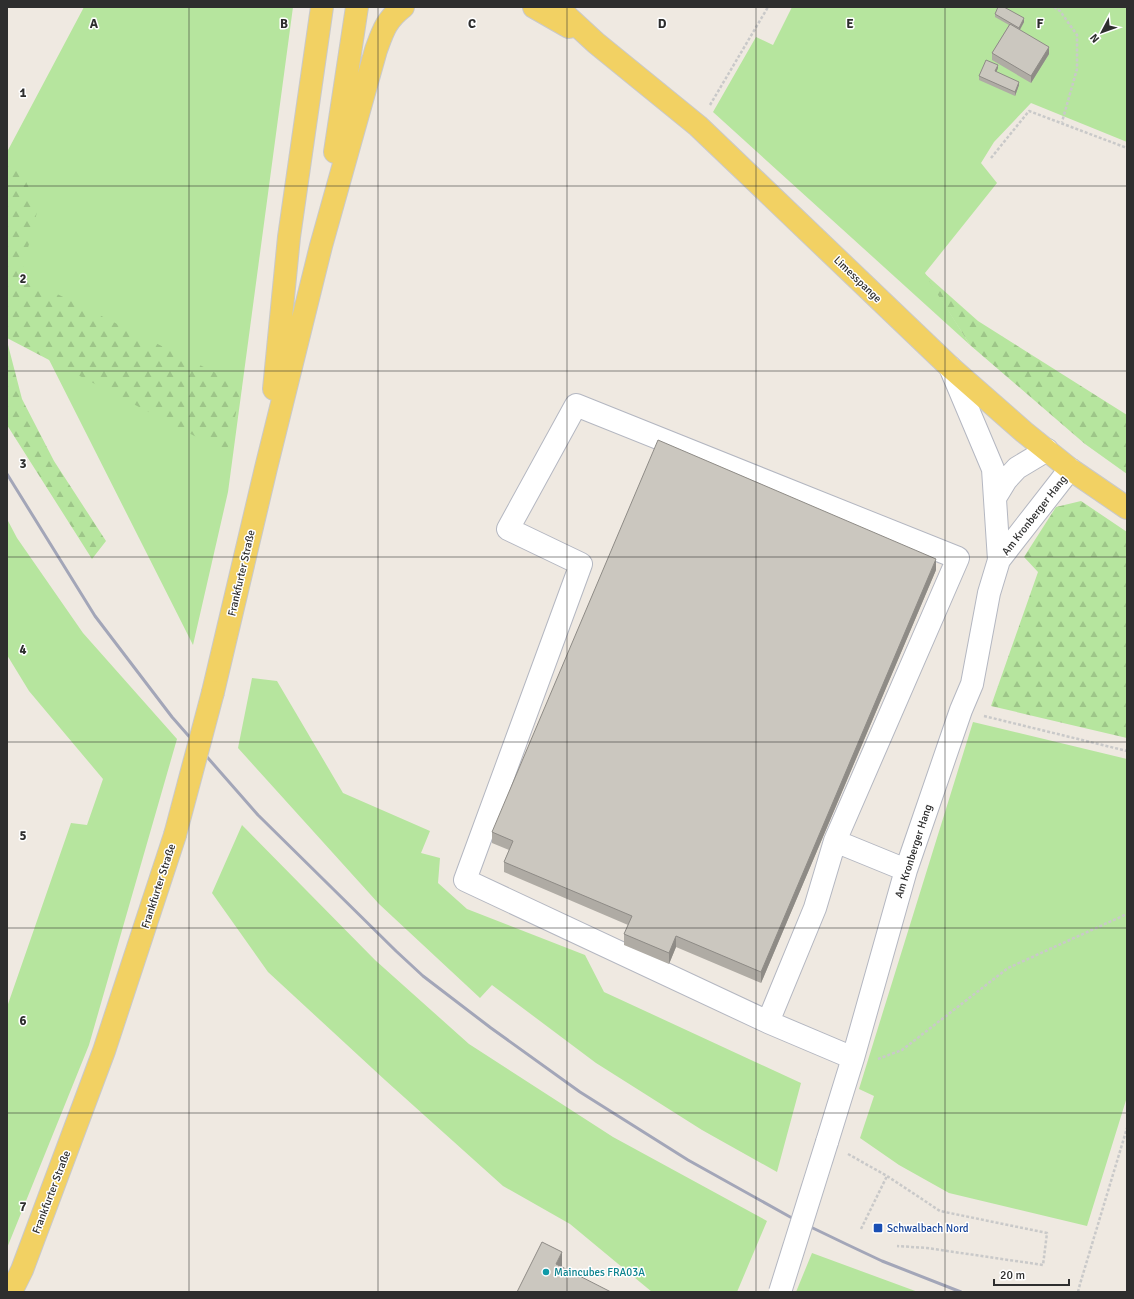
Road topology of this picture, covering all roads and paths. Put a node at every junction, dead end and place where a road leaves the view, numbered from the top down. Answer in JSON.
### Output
{"nodes":[{"id":1,"x":322,"y":7,"type":"edge"},
{"id":2,"x":357,"y":7,"type":"edge"},
{"id":3,"x":403,"y":7,"type":"edge"},
{"id":4,"x":534,"y":7,"type":"edge"},
{"id":5,"x":557,"y":7,"type":"edge"},
{"id":6,"x":768,"y":7,"type":"edge"},
{"id":7,"x":1054,"y":7,"type":"edge"},
{"id":8,"x":596,"y":43,"type":"junction"},
{"id":9,"x":1062,"y":122,"type":"junction"},
{"id":10,"x":698,"y":126,"type":"junction"},
{"id":11,"x":1127,"y":148,"type":"edge"},
{"id":12,"x":991,"y":158,"type":"dead end"},
{"id":13,"x":321,"y":246,"type":"junction"},
{"id":14,"x":950,"y":367,"type":"junction"},
{"id":15,"x":1047,"y":450,"type":"junction"},
{"id":16,"x":266,"y":468,"type":"junction"},
{"id":17,"x":1070,"y":469,"type":"junction"},
{"id":18,"x":995,"y":498,"type":"junction"},
{"id":19,"x":1127,"y":508,"type":"edge"},
{"id":20,"x":999,"y":560,"type":"junction"},
{"id":21,"x":960,"y":710,"type":"junction"},
{"id":22,"x":1127,"y":751,"type":"edge"},
{"id":23,"x":835,"y":841,"type":"junction"},
{"id":24,"x":906,"y":870,"type":"junction"},
{"id":25,"x":1127,"y":914,"type":"edge"},
{"id":26,"x":768,"y":1022,"type":"junction"},
{"id":27,"x":853,"y":1058,"type":"junction"},
{"id":28,"x":1127,"y":1128,"type":"edge"},
{"id":29,"x":827,"y":1142,"type":"junction"},
{"id":30,"x":887,"y":1176,"type":"junction"},
{"id":31,"x":861,"y":1229,"type":"dead end"},
{"id":32,"x":897,"y":1246,"type":"dead end"},
{"id":33,"x":11,"y":1292,"type":"edge"},
{"id":34,"x":780,"y":1292,"type":"edge"},
{"id":35,"x":1078,"y":1292,"type":"edge"}],
"edges":[{"from":1,"to":16,"type":"main road"},
{"from":2,"to":13,"type":"main road"},
{"from":3,"to":13,"type":"main road"},
{"from":4,"to":8,"type":"main road"},
{"from":5,"to":8,"type":"main road"},
{"from":6,"to":10,"type":"path"},
{"from":7,"to":9,"type":"path"},
{"from":8,"to":10,"type":"main road","name":"Limesspange"},
{"from":9,"to":11,"type":"path"},
{"from":9,"to":12,"type":"path"},
{"from":10,"to":14,"type":"main road","name":"Limesspange"},
{"from":13,"to":16,"type":"main road"},
{"from":14,"to":15,"type":"main road","name":"Limesspange"},
{"from":14,"to":18,"type":"street","name":"Am Kronberger Hang"},
{"from":15,"to":17,"type":"main road","name":"Limesspange"},
{"from":15,"to":18,"type":"street"},
{"from":16,"to":33,"type":"main road","name":"Frankfurter Straße","bridge":true},
{"from":17,"to":19,"type":"main road","name":"Limesspange"},
{"from":17,"to":20,"type":"street","name":"Am Kronberger Hang"},
{"from":18,"to":20,"type":"street","name":"Am Kronberger Hang"},
{"from":20,"to":21,"type":"street","name":"Am Kronberger Hang"},
{"from":21,"to":22,"type":"path"},
{"from":21,"to":24,"type":"street","name":"Am Kronberger Hang"},
{"from":23,"to":24,"type":"street"},
{"from":23,"to":26,"type":"street"},
{"from":23,"to":26,"type":"street"},
{"from":24,"to":27,"type":"street","name":"Am Kronberger Hang"},
{"from":25,"to":27,"type":"path"},
{"from":26,"to":27,"type":"street"},
{"from":27,"to":29,"type":"street","name":"Am Kronberger Hang"},
{"from":28,"to":35,"type":"path"},
{"from":29,"to":30,"type":"path"},
{"from":29,"to":34,"type":"street","name":"Am Kronberger Hang","bridge":true},
{"from":30,"to":31,"type":"path"},
{"from":30,"to":32,"type":"path"}]}
